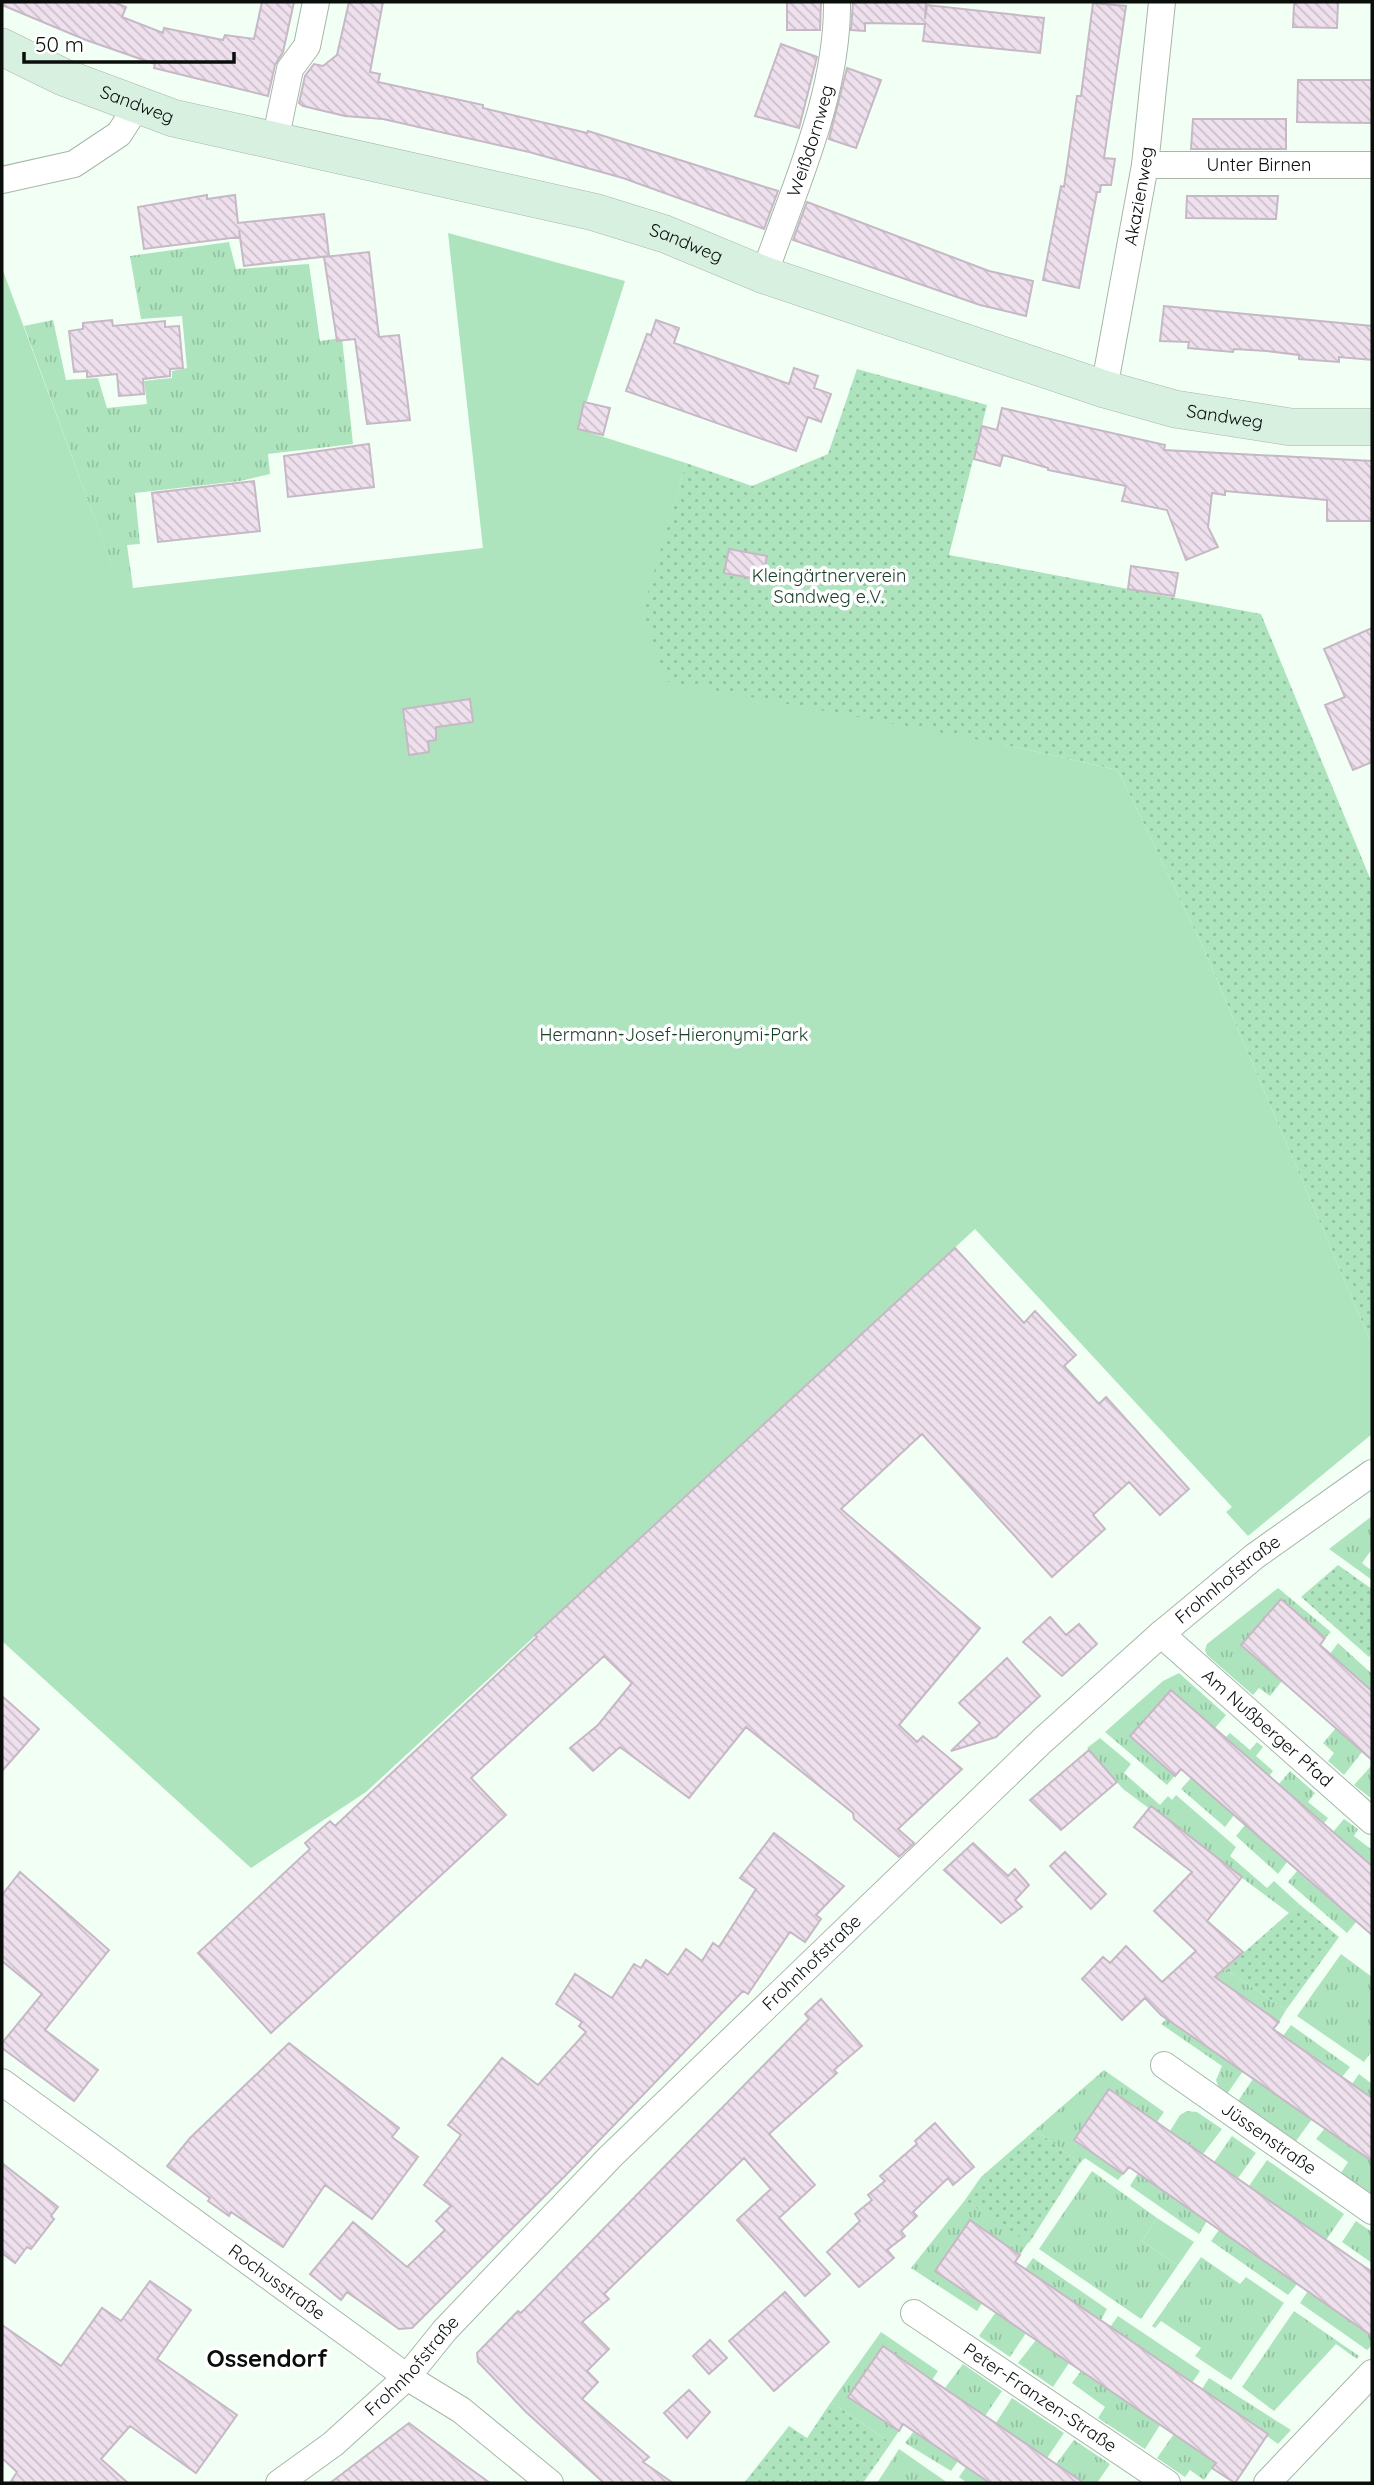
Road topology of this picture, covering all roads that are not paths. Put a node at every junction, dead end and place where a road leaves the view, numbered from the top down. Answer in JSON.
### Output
{"nodes":[{"id":1,"x":316,"y":2,"type":"edge"},
{"id":2,"x":837,"y":2,"type":"edge"},
{"id":3,"x":1162,"y":2,"type":"edge"},
{"id":4,"x":2,"y":47,"type":"edge"},
{"id":5,"x":137,"y":106,"type":"junction"},
{"id":6,"x":275,"y":141,"type":"junction"},
{"id":7,"x":1144,"y":165,"type":"junction"},
{"id":8,"x":1372,"y":165,"type":"edge"},
{"id":9,"x":2,"y":180,"type":"edge"},
{"id":10,"x":764,"y":275,"type":"junction"},
{"id":11,"x":1104,"y":389,"type":"junction"},
{"id":12,"x":1372,"y":427,"type":"edge"},
{"id":13,"x":1372,"y":1473,"type":"edge"},
{"id":14,"x":1161,"y":1634,"type":"junction"},
{"id":15,"x":1372,"y":1821,"type":"edge"},
{"id":16,"x":1164,"y":2065,"type":"dead end"},
{"id":17,"x":2,"y":2082,"type":"edge"},
{"id":18,"x":1372,"y":2211,"type":"edge"},
{"id":19,"x":914,"y":2313,"type":"dead end"},
{"id":20,"x":1372,"y":2373,"type":"edge"},
{"id":21,"x":407,"y":2377,"type":"junction"},
{"id":22,"x":279,"y":2483,"type":"edge"},
{"id":23,"x":550,"y":2483,"type":"edge"},
{"id":24,"x":1167,"y":2483,"type":"edge"},
{"id":25,"x":1267,"y":2483,"type":"edge"}],
"edges":[{"from":1,"to":6,"type":"street"},
{"from":2,"to":10,"type":"street","name":"Weißdornweg"},
{"from":3,"to":7,"type":"street","name":"Akazienweg"},
{"from":4,"to":5,"type":"street","name":"Sandweg"},
{"from":5,"to":6,"type":"street","name":"Sandweg"},
{"from":5,"to":9,"type":"street"},
{"from":6,"to":10,"type":"street","name":"Sandweg"},
{"from":7,"to":8,"type":"street","name":"Unter Birnen"},
{"from":7,"to":11,"type":"street","name":"Akazienweg"},
{"from":10,"to":11,"type":"street","name":"Sandweg"},
{"from":11,"to":12,"type":"street","name":"Sandweg"},
{"from":13,"to":14,"type":"street","name":"Frohnhofstraße"},
{"from":14,"to":15,"type":"street","name":"Am Nußberger Pfad"},
{"from":14,"to":21,"type":"street","name":"Frohnhofstraße"},
{"from":16,"to":18,"type":"street","name":"Jüssenstraße"},
{"from":17,"to":21,"type":"street","name":"Rochusstraße"},
{"from":19,"to":24,"type":"street","name":"Peter-Franzen-Straße"},
{"from":20,"to":25,"type":"street"},
{"from":21,"to":22,"type":"street","name":"Frohnhofstraße"},
{"from":21,"to":23,"type":"street","name":"Rochusstraße"}]}
